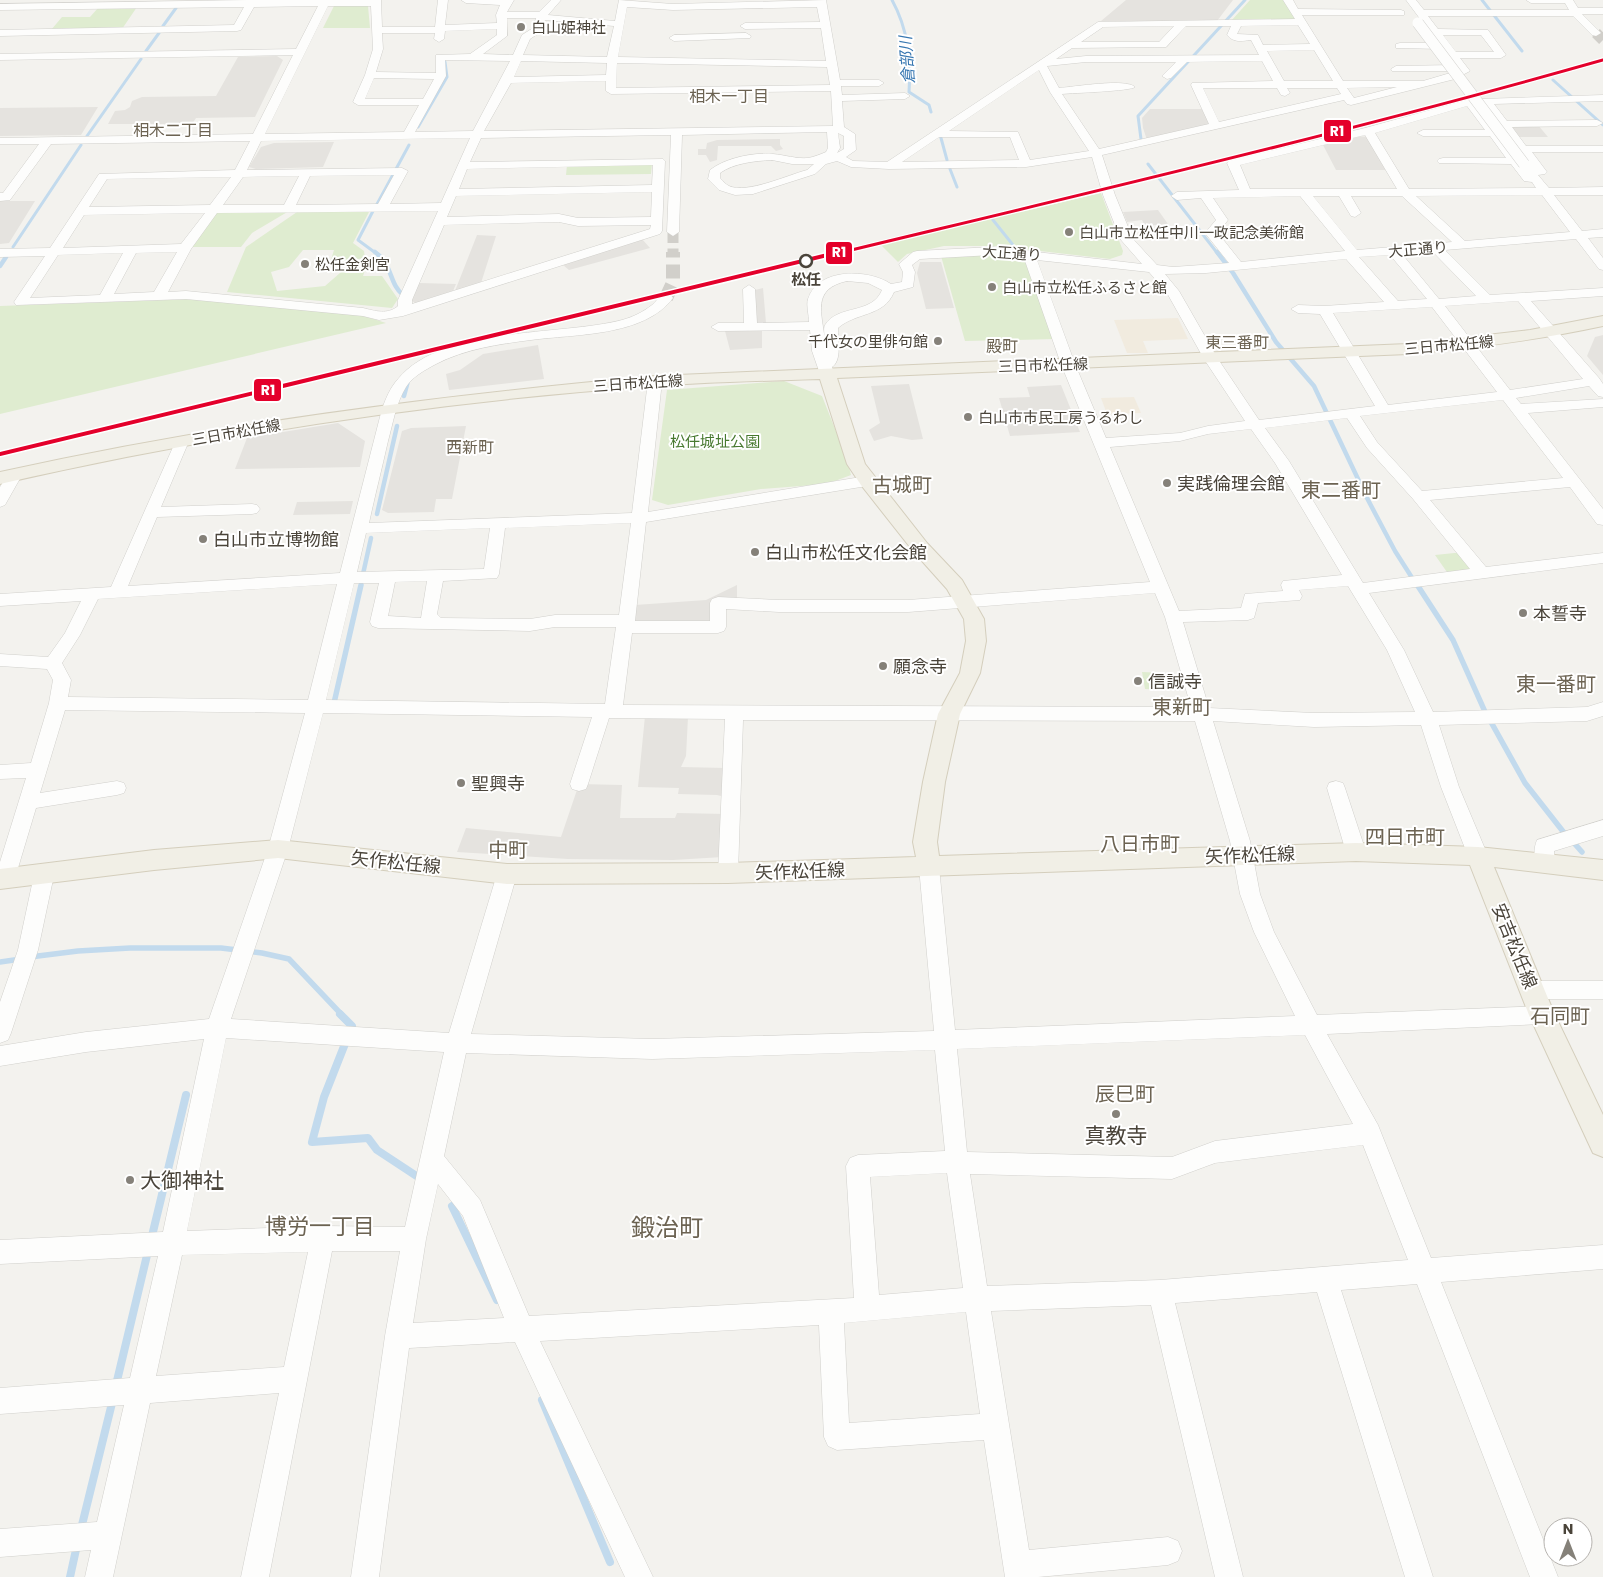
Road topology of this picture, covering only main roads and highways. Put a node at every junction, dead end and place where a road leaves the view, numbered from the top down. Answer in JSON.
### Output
{"nodes":[{"id":1,"x":1603,"y":321,"type":"edge"},
{"id":2,"x":826,"y":374,"type":"junction"},
{"id":3,"x":7,"y":476,"type":"edge"},
{"id":4,"x":1478,"y":856,"type":"junction"},
{"id":5,"x":929,"y":867,"type":"junction"},
{"id":6,"x":1603,"y":870,"type":"edge"},
{"id":7,"x":2,"y":879,"type":"edge"},
{"id":8,"x":1603,"y":1144,"type":"edge"}],
"edges":[{"from":1,"to":2,"type":"main road","name":"三日市松任線"},
{"from":2,"to":3,"type":"main road","name":"三日市松任線"},
{"from":2,"to":5,"type":"main road"},
{"from":4,"to":5,"type":"main road","name":"矢作松任線"},
{"from":4,"to":6,"type":"main road","name":"矢作松任線"},
{"from":4,"to":8,"type":"main road","name":"安吉松任線"},
{"from":5,"to":7,"type":"main road","name":"矢作松任線"}]}
